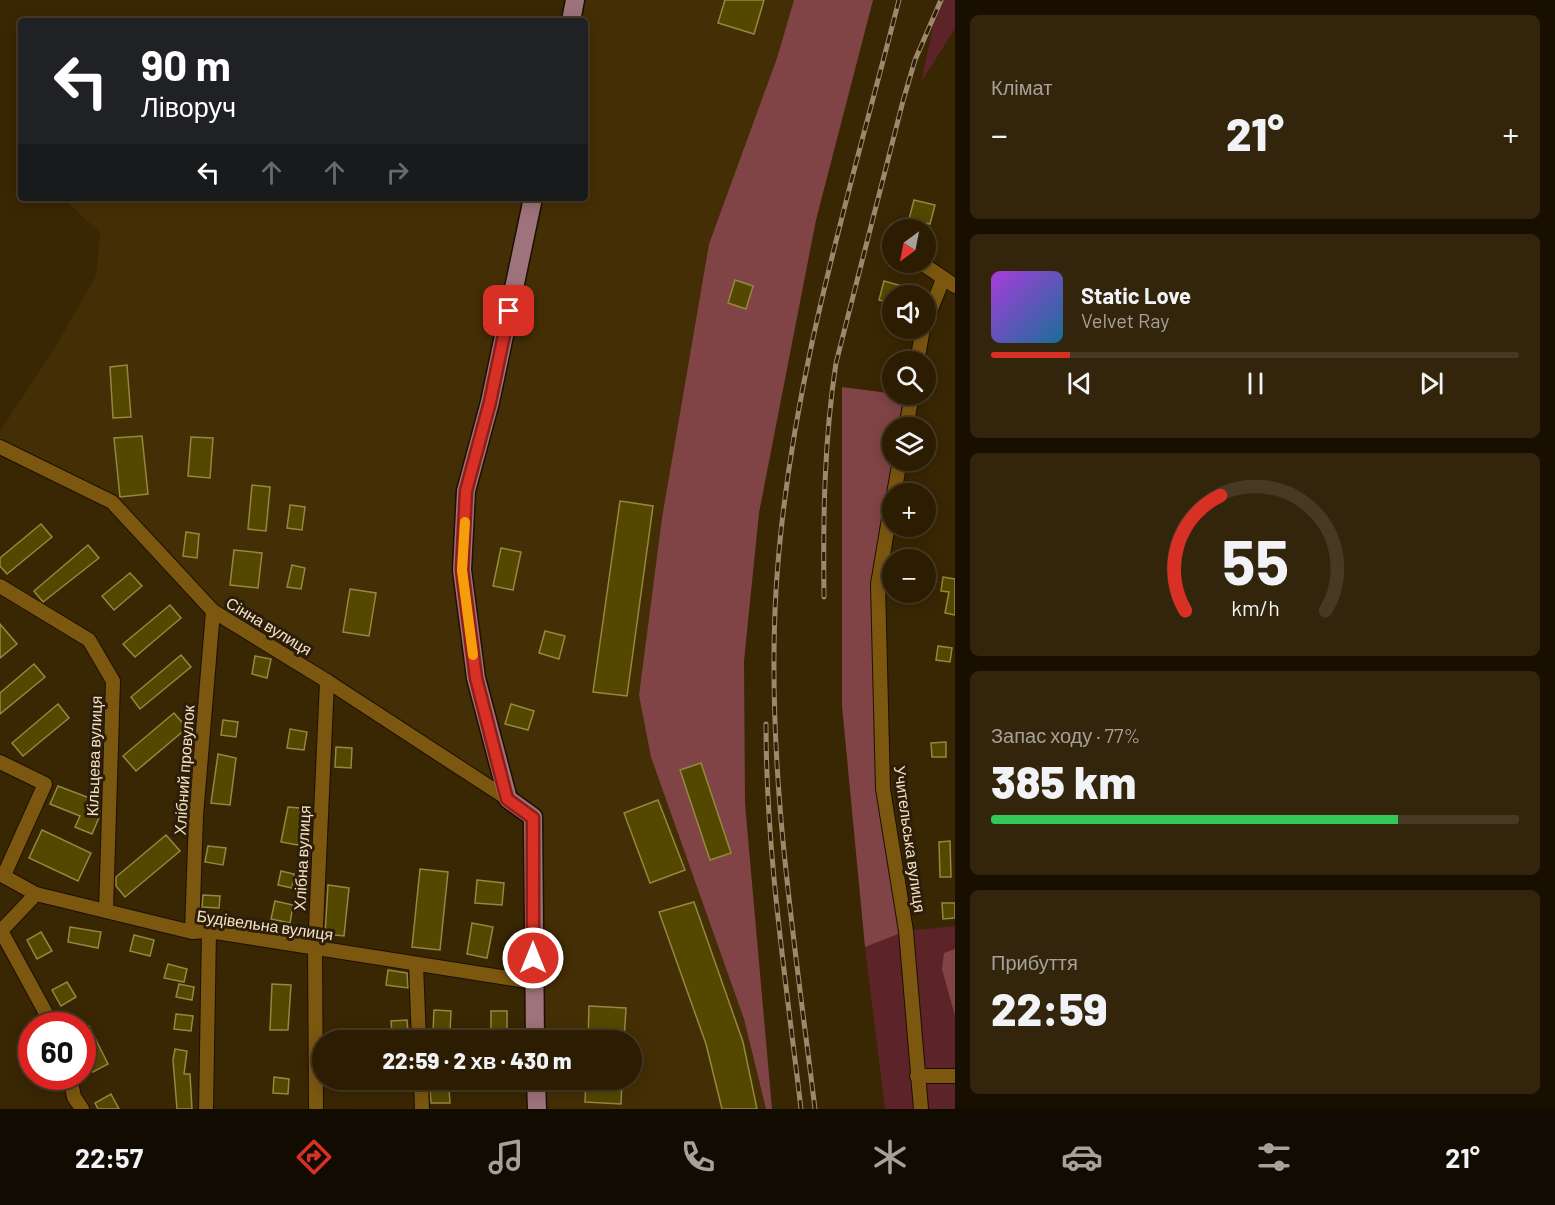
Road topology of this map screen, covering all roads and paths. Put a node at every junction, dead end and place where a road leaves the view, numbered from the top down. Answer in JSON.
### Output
{"nodes":[{"id":1,"x":575,"y":0,"type":"edge"},
{"id":2,"x":572,"y":18,"type":"edge"},
{"id":3,"x":532,"y":201,"type":"edge"},
{"id":4,"x":936,"y":273,"type":"edge"},
{"id":5,"x":949,"y":283,"type":"edge"},
{"id":6,"x":936,"y":304,"type":"edge"},
{"id":7,"x":0,"y":447,"type":"edge"},
{"id":8,"x":886,"y":537,"type":"edge"},
{"id":9,"x":0,"y":586,"type":"edge"},
{"id":10,"x":213,"y":611,"type":"junction"},
{"id":11,"x":327,"y":681,"type":"junction"},
{"id":12,"x":0,"y":762,"type":"edge"},
{"id":13,"x":507,"y":799,"type":"junction"},
{"id":14,"x":2,"y":875,"type":"edge"},
{"id":15,"x":36,"y":894,"type":"junction"},
{"id":16,"x":106,"y":911,"type":"junction"},
{"id":17,"x":1,"y":931,"type":"edge"},
{"id":18,"x":192,"y":932,"type":"junction"},
{"id":19,"x":209,"y":932,"type":"junction"},
{"id":20,"x":315,"y":948,"type":"junction"},
{"id":21,"x":416,"y":964,"type":"junction"},
{"id":22,"x":533,"y":982,"type":"junction"},
{"id":23,"x":45,"y":1012,"type":"edge"},
{"id":24,"x":419,"y":1030,"type":"edge"},
{"id":25,"x":535,"y":1030,"type":"edge"},
{"id":26,"x":917,"y":1076,"type":"junction"},
{"id":27,"x":955,"y":1076,"type":"edge"},
{"id":28,"x":73,"y":1090,"type":"edge"},
{"id":29,"x":421,"y":1090,"type":"edge"},
{"id":30,"x":536,"y":1090,"type":"edge"},
{"id":31,"x":82,"y":1109,"type":"edge"},
{"id":32,"x":206,"y":1109,"type":"edge"},
{"id":33,"x":316,"y":1109,"type":"edge"},
{"id":34,"x":422,"y":1109,"type":"edge"},
{"id":35,"x":537,"y":1109,"type":"edge"},
{"id":36,"x":921,"y":1109,"type":"edge"}],
"edges":[{"from":1,"to":2,"type":"main road"},
{"from":3,"to":13,"type":"main road"},
{"from":4,"to":5,"type":"street"},
{"from":5,"to":6,"type":"street"},
{"from":7,"to":10,"type":"street","name":"Сінна вулиця"},
{"from":8,"to":26,"type":"street","name":"Учительська вулиця"},
{"from":9,"to":16,"type":"street","name":"Кільцева вулиця"},
{"from":10,"to":11,"type":"street","name":"Сінна вулиця"},
{"from":10,"to":18,"type":"street","name":"Хлібний провулок"},
{"from":11,"to":13,"type":"street","name":"Сінна вулиця"},
{"from":11,"to":20,"type":"street","name":"Хлібна вулиця"},
{"from":12,"to":14,"type":"street"},
{"from":13,"to":22,"type":"main road"},
{"from":14,"to":15,"type":"street","name":"Будівельна вулиця"},
{"from":15,"to":16,"type":"street","name":"Будівельна вулиця"},
{"from":15,"to":17,"type":"street"},
{"from":16,"to":18,"type":"street","name":"Будівельна вулиця"},
{"from":17,"to":23,"type":"street"},
{"from":18,"to":19,"type":"street","name":"Будівельна вулиця"},
{"from":19,"to":20,"type":"street","name":"Будівельна вулиця"},
{"from":19,"to":32,"type":"street"},
{"from":20,"to":21,"type":"street","name":"Будівельна вулиця"},
{"from":20,"to":33,"type":"street","name":"Хлібна вулиця"},
{"from":21,"to":22,"type":"street","name":"Будівельна вулиця"},
{"from":21,"to":24,"type":"street"},
{"from":22,"to":25,"type":"main road"},
{"from":26,"to":27,"type":"street"},
{"from":26,"to":36,"type":"street","name":"Учительська вулиця"},
{"from":28,"to":31,"type":"street"},
{"from":29,"to":34,"type":"street"},
{"from":30,"to":35,"type":"main road"}]}
